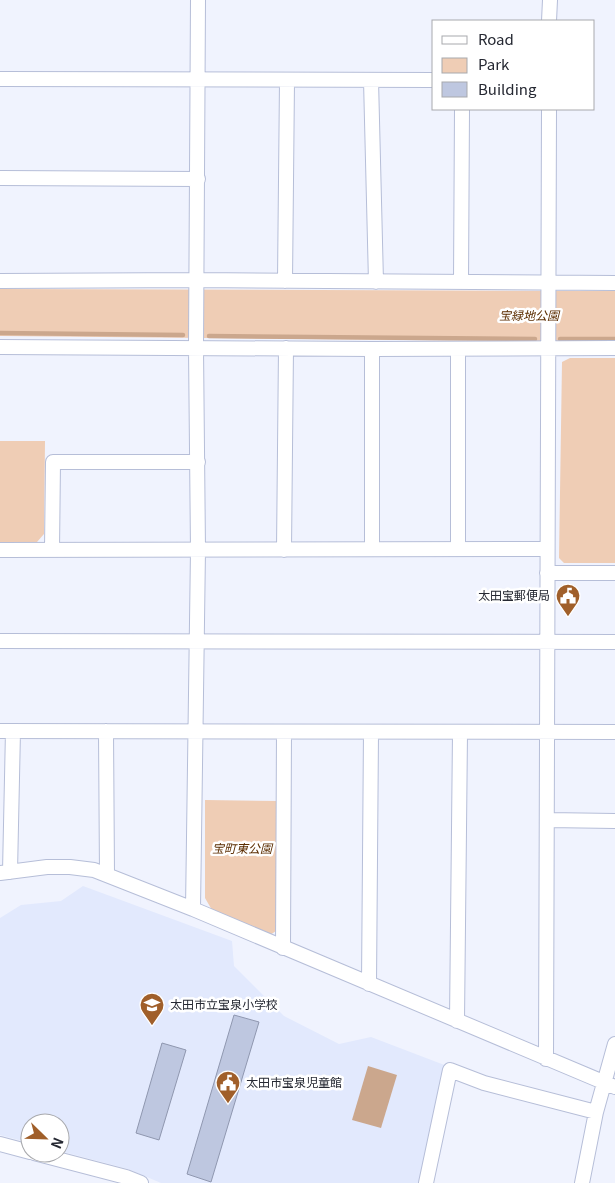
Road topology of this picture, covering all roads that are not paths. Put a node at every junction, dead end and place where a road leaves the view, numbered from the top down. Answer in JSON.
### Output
{"nodes":[{"id":1,"x":198,"y":0,"type":"edge"},
{"id":2,"x":550,"y":0,"type":"edge"},
{"id":3,"x":550,"y":20,"type":"edge"},
{"id":4,"x":0,"y":79,"type":"edge"},
{"id":5,"x":198,"y":79,"type":"junction"},
{"id":6,"x":287,"y":80,"type":"junction"},
{"id":7,"x":371,"y":80,"type":"junction"},
{"id":8,"x":432,"y":80,"type":"edge"},
{"id":9,"x":462,"y":110,"type":"edge"},
{"id":10,"x":549,"y":110,"type":"edge"},
{"id":11,"x":0,"y":178,"type":"edge"},
{"id":12,"x":198,"y":179,"type":"junction"},
{"id":13,"x":196,"y":280,"type":"junction"},
{"id":14,"x":0,"y":281,"type":"edge"},
{"id":15,"x":285,"y":281,"type":"junction"},
{"id":16,"x":376,"y":282,"type":"junction"},
{"id":17,"x":461,"y":282,"type":"junction"},
{"id":18,"x":550,"y":282,"type":"junction"},
{"id":19,"x":615,"y":283,"type":"edge"},
{"id":20,"x":0,"y":347,"type":"edge"},
{"id":21,"x":196,"y":348,"type":"junction"},
{"id":22,"x":286,"y":348,"type":"junction"},
{"id":23,"x":615,"y":348,"type":"edge"},
{"id":24,"x":372,"y":349,"type":"junction"},
{"id":25,"x":458,"y":349,"type":"junction"},
{"id":26,"x":547,"y":349,"type":"junction"},
{"id":27,"x":198,"y":462,"type":"junction"},
{"id":28,"x":372,"y":549,"type":"junction"},
{"id":29,"x":458,"y":549,"type":"junction"},
{"id":30,"x":547,"y":549,"type":"junction"},
{"id":31,"x":0,"y":550,"type":"edge"},
{"id":32,"x":52,"y":550,"type":"junction"},
{"id":33,"x":198,"y":550,"type":"junction"},
{"id":34,"x":284,"y":550,"type":"junction"},
{"id":35,"x":615,"y":572,"type":"edge"},
{"id":36,"x":547,"y":573,"type":"junction"},
{"id":37,"x":0,"y":641,"type":"edge"},
{"id":38,"x":548,"y":641,"type":"junction"},
{"id":39,"x":197,"y":642,"type":"junction"},
{"id":40,"x":615,"y":642,"type":"edge"},
{"id":41,"x":6,"y":731,"type":"edge"},
{"id":42,"x":106,"y":731,"type":"junction"},
{"id":43,"x":196,"y":732,"type":"junction"},
{"id":44,"x":284,"y":732,"type":"junction"},
{"id":45,"x":371,"y":732,"type":"junction"},
{"id":46,"x":615,"y":732,"type":"edge"},
{"id":47,"x":460,"y":733,"type":"junction"},
{"id":48,"x":548,"y":733,"type":"junction"},
{"id":49,"x":548,"y":820,"type":"junction"},
{"id":50,"x":615,"y":821,"type":"edge"},
{"id":51,"x":5,"y":873,"type":"edge"},
{"id":52,"x":107,"y":875,"type":"junction"},
{"id":53,"x":193,"y":909,"type":"junction"},
{"id":54,"x":283,"y":948,"type":"junction"},
{"id":55,"x":370,"y":984,"type":"junction"},
{"id":56,"x":457,"y":1021,"type":"junction"},
{"id":57,"x":615,"y":1044,"type":"edge"},
{"id":58,"x":546,"y":1059,"type":"junction"},
{"id":59,"x":609,"y":1085,"type":"edge"},
{"id":60,"x":596,"y":1112,"type":"junction"},
{"id":61,"x":0,"y":1144,"type":"edge"},
{"id":62,"x":20,"y":1149,"type":"edge"},
{"id":63,"x":67,"y":1163,"type":"edge"},
{"id":64,"x":124,"y":1180,"type":"edge"},
{"id":65,"x":141,"y":1183,"type":"edge"},
{"id":66,"x":426,"y":1183,"type":"edge"},
{"id":67,"x":582,"y":1183,"type":"edge"}],
"edges":[{"from":1,"to":5,"type":"street"},
{"from":2,"to":3,"type":"street"},
{"from":4,"to":5,"type":"street"},
{"from":5,"to":6,"type":"street"},
{"from":5,"to":12,"type":"street"},
{"from":6,"to":7,"type":"street"},
{"from":6,"to":15,"type":"street"},
{"from":7,"to":8,"type":"street"},
{"from":7,"to":16,"type":"street"},
{"from":9,"to":17,"type":"street"},
{"from":10,"to":18,"type":"street"},
{"from":11,"to":12,"type":"street"},
{"from":12,"to":13,"type":"street"},
{"from":13,"to":14,"type":"street"},
{"from":13,"to":15,"type":"street"},
{"from":13,"to":21,"type":"street"},
{"from":15,"to":16,"type":"street"},
{"from":16,"to":17,"type":"street"},
{"from":17,"to":18,"type":"street"},
{"from":18,"to":19,"type":"street"},
{"from":18,"to":26,"type":"street"},
{"from":20,"to":21,"type":"street"},
{"from":21,"to":22,"type":"street"},
{"from":21,"to":27,"type":"street"},
{"from":22,"to":24,"type":"street"},
{"from":22,"to":34,"type":"street"},
{"from":23,"to":26,"type":"street"},
{"from":24,"to":25,"type":"street"},
{"from":24,"to":28,"type":"street"},
{"from":25,"to":26,"type":"street"},
{"from":25,"to":29,"type":"street"},
{"from":26,"to":30,"type":"street"},
{"from":27,"to":32,"type":"street"},
{"from":27,"to":33,"type":"street"},
{"from":28,"to":29,"type":"street"},
{"from":28,"to":34,"type":"street"},
{"from":29,"to":30,"type":"street"},
{"from":30,"to":36,"type":"street"},
{"from":31,"to":32,"type":"street"},
{"from":32,"to":33,"type":"street"},
{"from":33,"to":34,"type":"street"},
{"from":33,"to":39,"type":"street"},
{"from":35,"to":36,"type":"street"},
{"from":36,"to":38,"type":"street"},
{"from":37,"to":39,"type":"street"},
{"from":38,"to":39,"type":"street"},
{"from":38,"to":40,"type":"street"},
{"from":38,"to":48,"type":"street"},
{"from":39,"to":43,"type":"street"},
{"from":41,"to":42,"type":"street"},
{"from":41,"to":51,"type":"street"},
{"from":42,"to":43,"type":"street"},
{"from":42,"to":52,"type":"street"},
{"from":43,"to":44,"type":"street"},
{"from":43,"to":53,"type":"street"},
{"from":44,"to":45,"type":"street"},
{"from":44,"to":54,"type":"street"},
{"from":45,"to":47,"type":"street"},
{"from":45,"to":55,"type":"street"},
{"from":46,"to":48,"type":"street"},
{"from":47,"to":48,"type":"street"},
{"from":47,"to":56,"type":"street"},
{"from":48,"to":49,"type":"street"},
{"from":49,"to":50,"type":"street"},
{"from":49,"to":58,"type":"street"},
{"from":51,"to":52,"type":"street"},
{"from":52,"to":53,"type":"street"},
{"from":53,"to":54,"type":"street"},
{"from":54,"to":55,"type":"street"},
{"from":55,"to":56,"type":"street"},
{"from":56,"to":58,"type":"street"},
{"from":57,"to":59,"type":"street"},
{"from":58,"to":59,"type":"street"},
{"from":59,"to":60,"type":"street"},
{"from":60,"to":66,"type":"street"},
{"from":60,"to":67,"type":"street"},
{"from":61,"to":62,"type":"street"},
{"from":63,"to":64,"type":"street"},
{"from":64,"to":65,"type":"street"}]}
